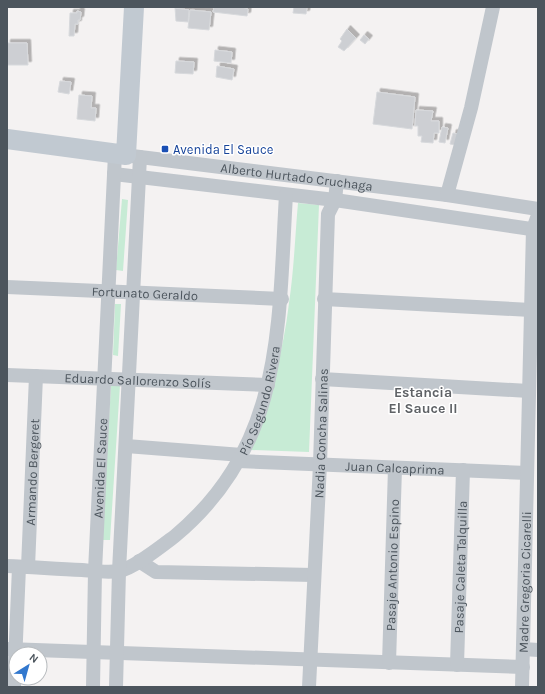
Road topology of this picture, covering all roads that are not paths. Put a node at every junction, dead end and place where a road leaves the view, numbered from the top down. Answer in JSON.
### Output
{"nodes":[{"id":1,"x":134,"y":7,"type":"edge"},
{"id":2,"x":493,"y":7,"type":"edge"},
{"id":3,"x":7,"y":139,"type":"edge"},
{"id":4,"x":127,"y":155,"type":"junction"},
{"id":5,"x":114,"y":174,"type":"junction"},
{"id":6,"x":139,"y":176,"type":"junction"},
{"id":7,"x":337,"y":181,"type":"junction"},
{"id":8,"x":286,"y":195,"type":"junction"},
{"id":9,"x":447,"y":195,"type":"junction"},
{"id":10,"x":335,"y":200,"type":"junction"},
{"id":11,"x":538,"y":209,"type":"edge"},
{"id":12,"x":538,"y":214,"type":"edge"},
{"id":13,"x":535,"y":230,"type":"edge"},
{"id":14,"x":7,"y":287,"type":"edge"},
{"id":15,"x":108,"y":292,"type":"junction"},
{"id":16,"x":133,"y":293,"type":"junction"},
{"id":17,"x":282,"y":299,"type":"junction"},
{"id":18,"x":324,"y":299,"type":"junction"},
{"id":19,"x":531,"y":310,"type":"junction"},
{"id":20,"x":7,"y":375,"type":"edge"},
{"id":21,"x":36,"y":376,"type":"junction"},
{"id":22,"x":129,"y":379,"type":"junction"},
{"id":23,"x":322,"y":379,"type":"junction"},
{"id":24,"x":105,"y":380,"type":"junction"},
{"id":25,"x":268,"y":385,"type":"junction"},
{"id":26,"x":529,"y":391,"type":"junction"},
{"id":27,"x":126,"y":446,"type":"junction"},
{"id":28,"x":240,"y":458,"type":"junction"},
{"id":29,"x":320,"y":464,"type":"junction"},
{"id":30,"x":395,"y":468,"type":"junction"},
{"id":31,"x":463,"y":470,"type":"junction"},
{"id":32,"x":527,"y":474,"type":"junction"},
{"id":33,"x":139,"y":561,"type":"junction"},
{"id":34,"x":18,"y":567,"type":"edge"},
{"id":35,"x":95,"y":571,"type":"junction"},
{"id":36,"x":119,"y":571,"type":"junction"},
{"id":37,"x":314,"y":574,"type":"junction"},
{"id":38,"x":11,"y":646,"type":"edge"},
{"id":39,"x":523,"y":649,"type":"junction"},
{"id":40,"x":48,"y":650,"type":"edge"},
{"id":41,"x":538,"y":650,"type":"edge"},
{"id":42,"x":93,"y":652,"type":"junction"},
{"id":43,"x":117,"y":653,"type":"junction"},
{"id":44,"x":310,"y":660,"type":"junction"},
{"id":45,"x":389,"y":662,"type":"junction"},
{"id":46,"x":457,"y":665,"type":"junction"},
{"id":47,"x":523,"y":667,"type":"junction"},
{"id":48,"x":92,"y":687,"type":"edge"},
{"id":49,"x":116,"y":687,"type":"edge"},
{"id":50,"x":309,"y":687,"type":"edge"},
{"id":51,"x":522,"y":687,"type":"edge"}],
"edges":[{"from":1,"to":4,"type":"street","name":"Avenida El Sauce"},
{"from":2,"to":9,"type":"street"},
{"from":3,"to":4,"type":"street","name":"Alberto Hurtado Cruchaga"},
{"from":4,"to":5,"type":"street","name":"Avenida El Sauce"},
{"from":4,"to":6,"type":"street","name":"Avenida El Sauce"},
{"from":4,"to":7,"type":"street","name":"Alberto Hurtado Cruchaga"},
{"from":5,"to":6,"type":"street","name":"Alberto Hurtado Cruchaga"},
{"from":5,"to":15,"type":"street","name":"Avenida El Sauce"},
{"from":6,"to":8,"type":"street","name":"Alberto Hurtado Cruchaga"},
{"from":6,"to":16,"type":"street","name":"Avenida El Sauce"},
{"from":7,"to":9,"type":"street","name":"Alberto Hurtado Cruchaga"},
{"from":7,"to":10,"type":"street","name":"Nadia Concha Salinas"},
{"from":8,"to":10,"type":"street","name":"Alberto Hurtado Cruchaga"},
{"from":8,"to":17,"type":"street","name":"Pío Segundo Rivera"},
{"from":9,"to":11,"type":"street","name":"Alberto Hurtado Cruchaga"},
{"from":10,"to":13,"type":"street","name":"Alberto Hurtado Cruchaga"},
{"from":10,"to":18,"type":"street","name":"Nadia Concha Salinas"},
{"from":12,"to":13,"type":"street","name":"Madre Gregoria Cicarelli"},
{"from":13,"to":19,"type":"street","name":"Madre Gregoria Cicarelli"},
{"from":14,"to":15,"type":"street","name":"Fortunato Geraldo"},
{"from":15,"to":16,"type":"street","name":"Fortunato Geraldo"},
{"from":15,"to":24,"type":"street","name":"Avenida El Sauce"},
{"from":16,"to":17,"type":"street","name":"Fortunato Geraldo"},
{"from":16,"to":22,"type":"street","name":"Avenida El Sauce"},
{"from":17,"to":25,"type":"street","name":"Pío Segundo Rivera"},
{"from":18,"to":19,"type":"street"},
{"from":18,"to":23,"type":"street","name":"Nadia Concha Salinas"},
{"from":19,"to":26,"type":"street","name":"Madre Gregoria Cicarelli"},
{"from":20,"to":21,"type":"street","name":"Eduardo Sallorenzo Solís"},
{"from":21,"to":24,"type":"street","name":"Eduardo Sallorenzo Solís"},
{"from":21,"to":34,"type":"street","name":"Armando Bergeret"},
{"from":22,"to":24,"type":"street","name":"Eduardo Sallorenzo Solís"},
{"from":22,"to":25,"type":"street","name":"Eduardo Sallorenzo Solís"},
{"from":22,"to":27,"type":"street","name":"Avenida El Sauce"},
{"from":23,"to":26,"type":"street"},
{"from":23,"to":29,"type":"street","name":"Nadia Concha Salinas"},
{"from":24,"to":35,"type":"street","name":"Avenida El Sauce"},
{"from":25,"to":28,"type":"street","name":"Pío Segundo Rivera"},
{"from":26,"to":32,"type":"street","name":"Madre Gregoria Cicarelli"},
{"from":27,"to":28,"type":"street","name":"Juan Calcaprima"},
{"from":27,"to":36,"type":"street","name":"Avenida El Sauce"},
{"from":28,"to":29,"type":"street","name":"Juan Calcaprima"},
{"from":28,"to":33,"type":"street","name":"Pío Segundo Rivera"},
{"from":29,"to":30,"type":"street","name":"Juan Calcaprima"},
{"from":29,"to":37,"type":"street","name":"Nadia Concha Salinas"},
{"from":30,"to":31,"type":"street","name":"Juan Calcaprima"},
{"from":30,"to":45,"type":"street","name":"Pasaje Antonio Espino"},
{"from":31,"to":32,"type":"street","name":"Juan Calcaprima"},
{"from":31,"to":46,"type":"street","name":"Pasaje Caleta Talquilla"},
{"from":32,"to":39,"type":"street","name":"Madre Gregoria Cicarelli"},
{"from":33,"to":36,"type":"street","name":"Pío Segundo Rivera"},
{"from":33,"to":37,"type":"street"},
{"from":34,"to":35,"type":"street","name":"Pío Segundo Rivera"},
{"from":34,"to":38,"type":"street","name":"Armando Bergeret"},
{"from":35,"to":36,"type":"street","name":"Pío Segundo Rivera"},
{"from":35,"to":42,"type":"street","name":"Avenida El Sauce"},
{"from":36,"to":43,"type":"street","name":"Avenida El Sauce"},
{"from":37,"to":44,"type":"street","name":"Nadia Concha Salinas"},
{"from":39,"to":41,"type":"street"},
{"from":39,"to":47,"type":"street","name":"Madre Gregoria Cicarelli"},
{"from":40,"to":42,"type":"street"},
{"from":42,"to":43,"type":"street"},
{"from":42,"to":48,"type":"street","name":"Avenida El Sauce"},
{"from":43,"to":44,"type":"street"},
{"from":43,"to":49,"type":"street","name":"Avenida El Sauce"},
{"from":44,"to":45,"type":"street"},
{"from":44,"to":50,"type":"street","name":"Nadia Concha Salinas"},
{"from":45,"to":46,"type":"street"},
{"from":46,"to":47,"type":"street"},
{"from":47,"to":51,"type":"street","name":"Madre Gregoria Cicarelli"}]}
